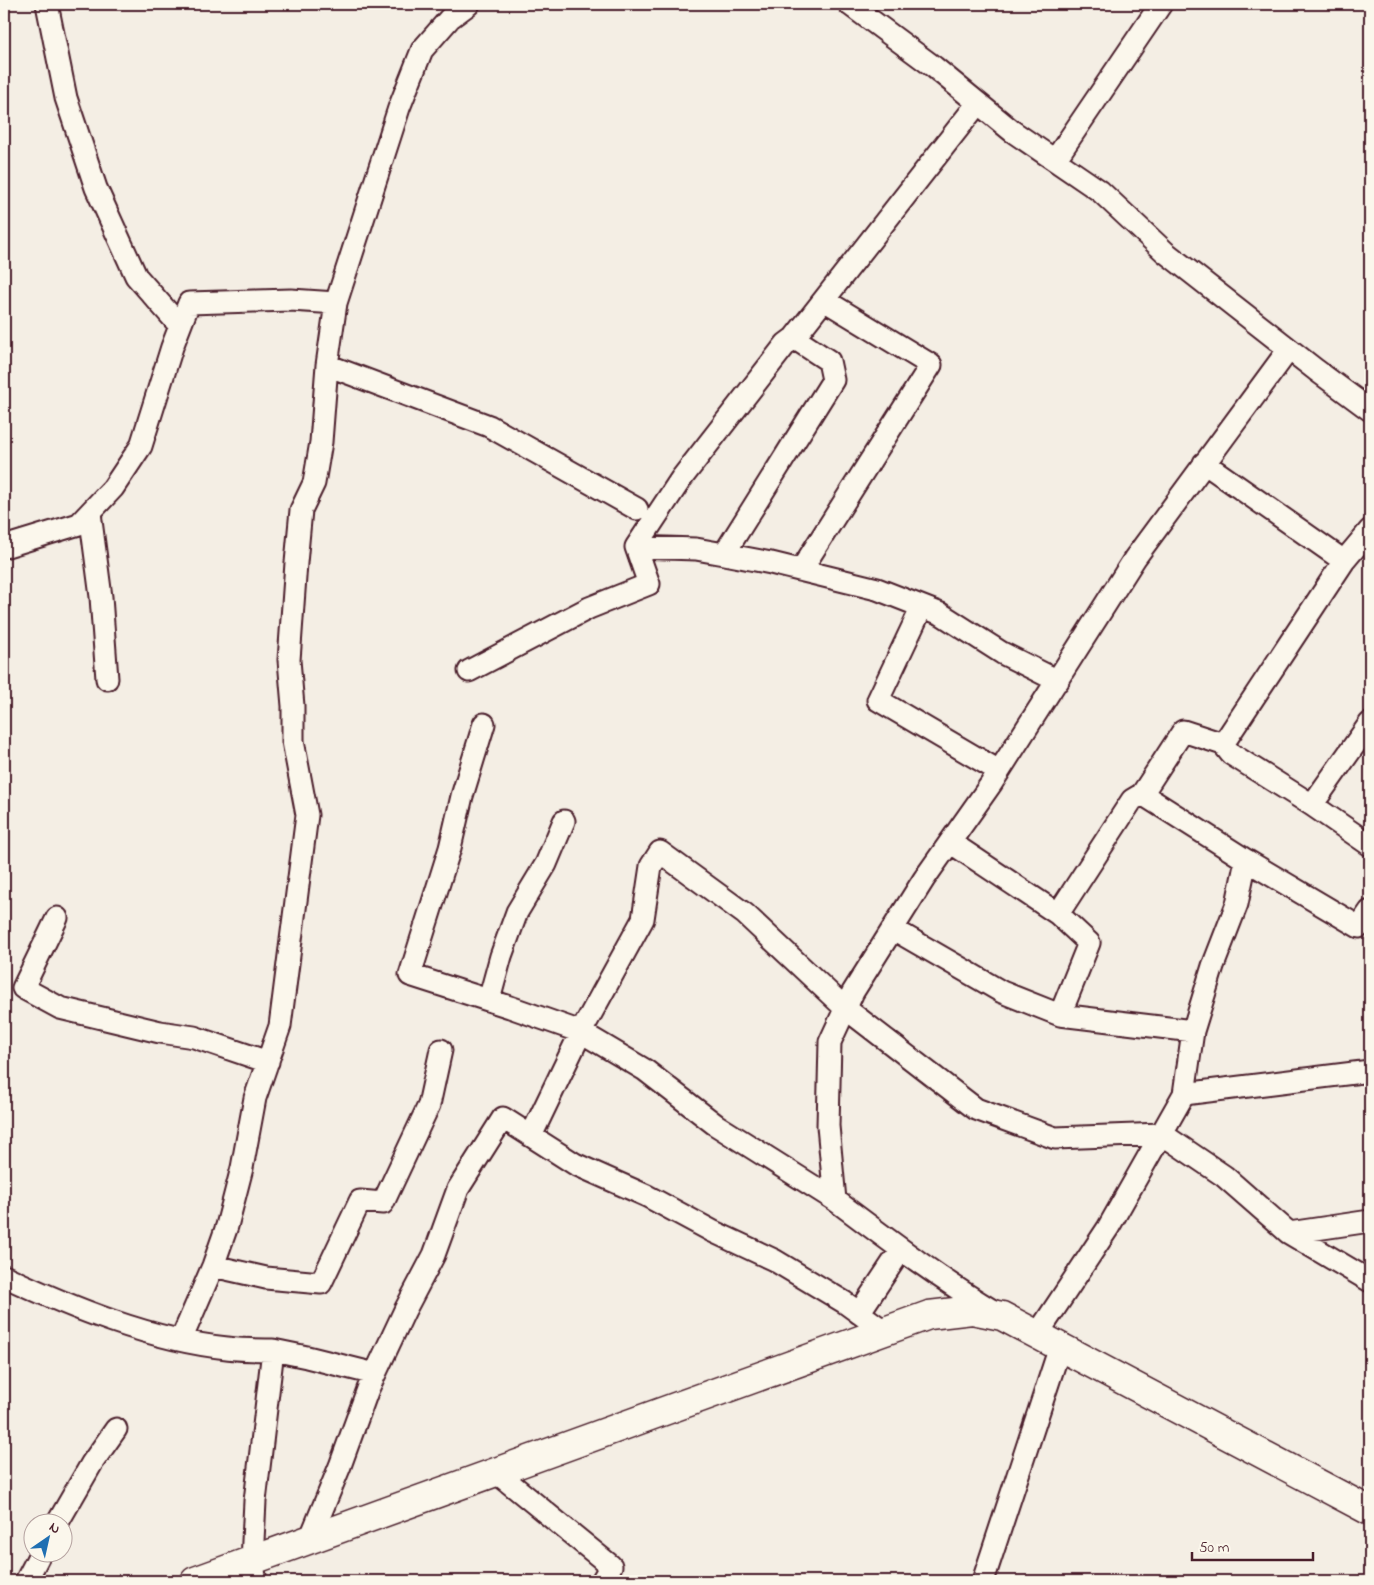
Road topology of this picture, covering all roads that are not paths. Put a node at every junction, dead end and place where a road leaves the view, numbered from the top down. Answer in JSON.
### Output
{"nodes":[{"id":1,"x":47,"y":4,"type":"edge"},
{"id":2,"x":469,"y":4,"type":"edge"},
{"id":3,"x":849,"y":4,"type":"edge"},
{"id":4,"x":1161,"y":4,"type":"edge"},
{"id":5,"x":978,"y":103,"type":"junction"},
{"id":6,"x":1055,"y":160,"type":"junction"},
{"id":7,"x":824,"y":300,"type":"junction"},
{"id":8,"x":336,"y":303,"type":"junction"},
{"id":9,"x":180,"y":326,"type":"junction"},
{"id":10,"x":794,"y":338,"type":"junction"},
{"id":11,"x":1289,"y":349,"type":"junction"},
{"id":12,"x":327,"y":365,"type":"junction"},
{"id":13,"x":1370,"y":410,"type":"edge"},
{"id":14,"x":1204,"y":463,"type":"junction"},
{"id":15,"x":637,"y":509,"type":"dead end"},
{"id":16,"x":90,"y":512,"type":"junction"},
{"id":17,"x":1370,"y":530,"type":"edge"},
{"id":18,"x":4,"y":547,"type":"edge"},
{"id":19,"x":636,"y":547,"type":"junction"},
{"id":20,"x":724,"y":554,"type":"junction"},
{"id":21,"x":1344,"y":561,"type":"junction"},
{"id":22,"x":801,"y":570,"type":"junction"},
{"id":23,"x":922,"y":607,"type":"junction"},
{"id":24,"x":469,"y":671,"type":"dead end"},
{"id":25,"x":107,"y":679,"type":"dead end"},
{"id":26,"x":1058,"y":680,"type":"junction"},
{"id":27,"x":1370,"y":723,"type":"edge"},
{"id":28,"x":484,"y":724,"type":"dead end"},
{"id":29,"x":1223,"y":744,"type":"junction"},
{"id":30,"x":999,"y":771,"type":"junction"},
{"id":31,"x":1142,"y":794,"type":"junction"},
{"id":32,"x":1312,"y":805,"type":"junction"},
{"id":33,"x":564,"y":821,"type":"dead end"},
{"id":34,"x":950,"y":842,"type":"junction"},
{"id":35,"x":1370,"y":845,"type":"edge"},
{"id":36,"x":1246,"y":860,"type":"junction"},
{"id":37,"x":1370,"y":911,"type":"edge"},
{"id":38,"x":1058,"y":914,"type":"junction"},
{"id":39,"x":57,"y":918,"type":"dead end"},
{"id":40,"x":892,"y":929,"type":"junction"},
{"id":41,"x":490,"y":1000,"type":"junction"},
{"id":42,"x":845,"y":1008,"type":"junction"},
{"id":43,"x":1060,"y":1015,"type":"junction"},
{"id":44,"x":1192,"y":1031,"type":"junction"},
{"id":45,"x":581,"y":1032,"type":"junction"},
{"id":46,"x":441,"y":1050,"type":"dead end"},
{"id":47,"x":268,"y":1062,"type":"junction"},
{"id":48,"x":1370,"y":1071,"type":"edge"},
{"id":49,"x":1184,"y":1094,"type":"junction"},
{"id":50,"x":1162,"y":1134,"type":"junction"},
{"id":51,"x":531,"y":1136,"type":"junction"},
{"id":52,"x":835,"y":1200,"type":"junction"},
{"id":53,"x":1370,"y":1221,"type":"edge"},
{"id":54,"x":1289,"y":1233,"type":"junction"},
{"id":55,"x":901,"y":1250,"type":"junction"},
{"id":56,"x":213,"y":1266,"type":"junction"},
{"id":57,"x":4,"y":1276,"type":"edge"},
{"id":58,"x":1370,"y":1281,"type":"edge"},
{"id":59,"x":860,"y":1313,"type":"junction"},
{"id":60,"x":1002,"y":1316,"type":"junction"},
{"id":61,"x":884,"y":1331,"type":"junction"},
{"id":62,"x":181,"y":1340,"type":"junction"},
{"id":63,"x":1048,"y":1341,"type":"junction"},
{"id":64,"x":273,"y":1350,"type":"junction"},
{"id":65,"x":375,"y":1374,"type":"junction"},
{"id":66,"x":116,"y":1429,"type":"dead end"},
{"id":67,"x":496,"y":1472,"type":"junction"},
{"id":68,"x":1370,"y":1511,"type":"edge"},
{"id":69,"x":64,"y":1512,"type":"edge"},
{"id":70,"x":310,"y":1539,"type":"junction"},
{"id":71,"x":36,"y":1562,"type":"edge"},
{"id":72,"x":254,"y":1571,"type":"edge"},
{"id":73,"x":26,"y":1581,"type":"edge"},
{"id":74,"x":195,"y":1581,"type":"edge"},
{"id":75,"x":602,"y":1581,"type":"edge"},
{"id":76,"x":983,"y":1581,"type":"edge"}],
"edges":[{"from":1,"to":9,"type":"street"},
{"from":2,"to":8,"type":"street"},
{"from":3,"to":5,"type":"street"},
{"from":4,"to":6,"type":"street"},
{"from":5,"to":6,"type":"street"},
{"from":5,"to":7,"type":"street"},
{"from":6,"to":11,"type":"street"},
{"from":7,"to":10,"type":"street"},
{"from":7,"to":22,"type":"street"},
{"from":8,"to":9,"type":"street"},
{"from":8,"to":12,"type":"street"},
{"from":9,"to":16,"type":"street"},
{"from":10,"to":19,"type":"street"},
{"from":10,"to":20,"type":"street"},
{"from":11,"to":13,"type":"street"},
{"from":11,"to":14,"type":"street"},
{"from":12,"to":15,"type":"street"},
{"from":12,"to":47,"type":"street"},
{"from":14,"to":21,"type":"street"},
{"from":14,"to":26,"type":"street"},
{"from":16,"to":18,"type":"street"},
{"from":16,"to":25,"type":"street"},
{"from":17,"to":21,"type":"street"},
{"from":19,"to":20,"type":"street"},
{"from":19,"to":24,"type":"street"},
{"from":20,"to":22,"type":"street"},
{"from":21,"to":29,"type":"street"},
{"from":22,"to":23,"type":"street"},
{"from":23,"to":26,"type":"street"},
{"from":23,"to":30,"type":"street"},
{"from":26,"to":30,"type":"street"},
{"from":27,"to":32,"type":"street"},
{"from":28,"to":41,"type":"street"},
{"from":29,"to":31,"type":"street"},
{"from":29,"to":32,"type":"street"},
{"from":30,"to":34,"type":"street"},
{"from":31,"to":36,"type":"street"},
{"from":31,"to":38,"type":"street"},
{"from":32,"to":35,"type":"street"},
{"from":33,"to":41,"type":"street"},
{"from":34,"to":38,"type":"street"},
{"from":34,"to":40,"type":"street"},
{"from":36,"to":37,"type":"street"},
{"from":36,"to":44,"type":"street"},
{"from":38,"to":43,"type":"street"},
{"from":39,"to":47,"type":"street"},
{"from":40,"to":42,"type":"street"},
{"from":40,"to":43,"type":"street"},
{"from":41,"to":45,"type":"street"},
{"from":42,"to":45,"type":"street"},
{"from":42,"to":50,"type":"street"},
{"from":42,"to":52,"type":"street"},
{"from":43,"to":44,"type":"street"},
{"from":44,"to":49,"type":"street"},
{"from":45,"to":51,"type":"street"},
{"from":45,"to":52,"type":"street"},
{"from":46,"to":56,"type":"street"},
{"from":47,"to":56,"type":"street"},
{"from":48,"to":49,"type":"street"},
{"from":49,"to":50,"type":"street"},
{"from":50,"to":54,"type":"street"},
{"from":50,"to":63,"type":"street"},
{"from":51,"to":59,"type":"street"},
{"from":51,"to":65,"type":"street"},
{"from":52,"to":55,"type":"street"},
{"from":53,"to":54,"type":"street"},
{"from":54,"to":58,"type":"street"},
{"from":55,"to":59,"type":"street"},
{"from":55,"to":60,"type":"street"},
{"from":56,"to":62,"type":"street"},
{"from":57,"to":62,"type":"street"},
{"from":59,"to":61,"type":"street"},
{"from":60,"to":61,"type":"main road"},
{"from":60,"to":63,"type":"main road"},
{"from":61,"to":67,"type":"main road"},
{"from":62,"to":64,"type":"street"},
{"from":63,"to":68,"type":"main road"},
{"from":63,"to":76,"type":"street"},
{"from":64,"to":65,"type":"street"},
{"from":64,"to":72,"type":"street"},
{"from":65,"to":70,"type":"street"},
{"from":66,"to":69,"type":"street"},
{"from":67,"to":70,"type":"main road"},
{"from":67,"to":75,"type":"street"},
{"from":70,"to":72,"type":"main road"},
{"from":71,"to":73,"type":"street"},
{"from":72,"to":74,"type":"main road"}]}
